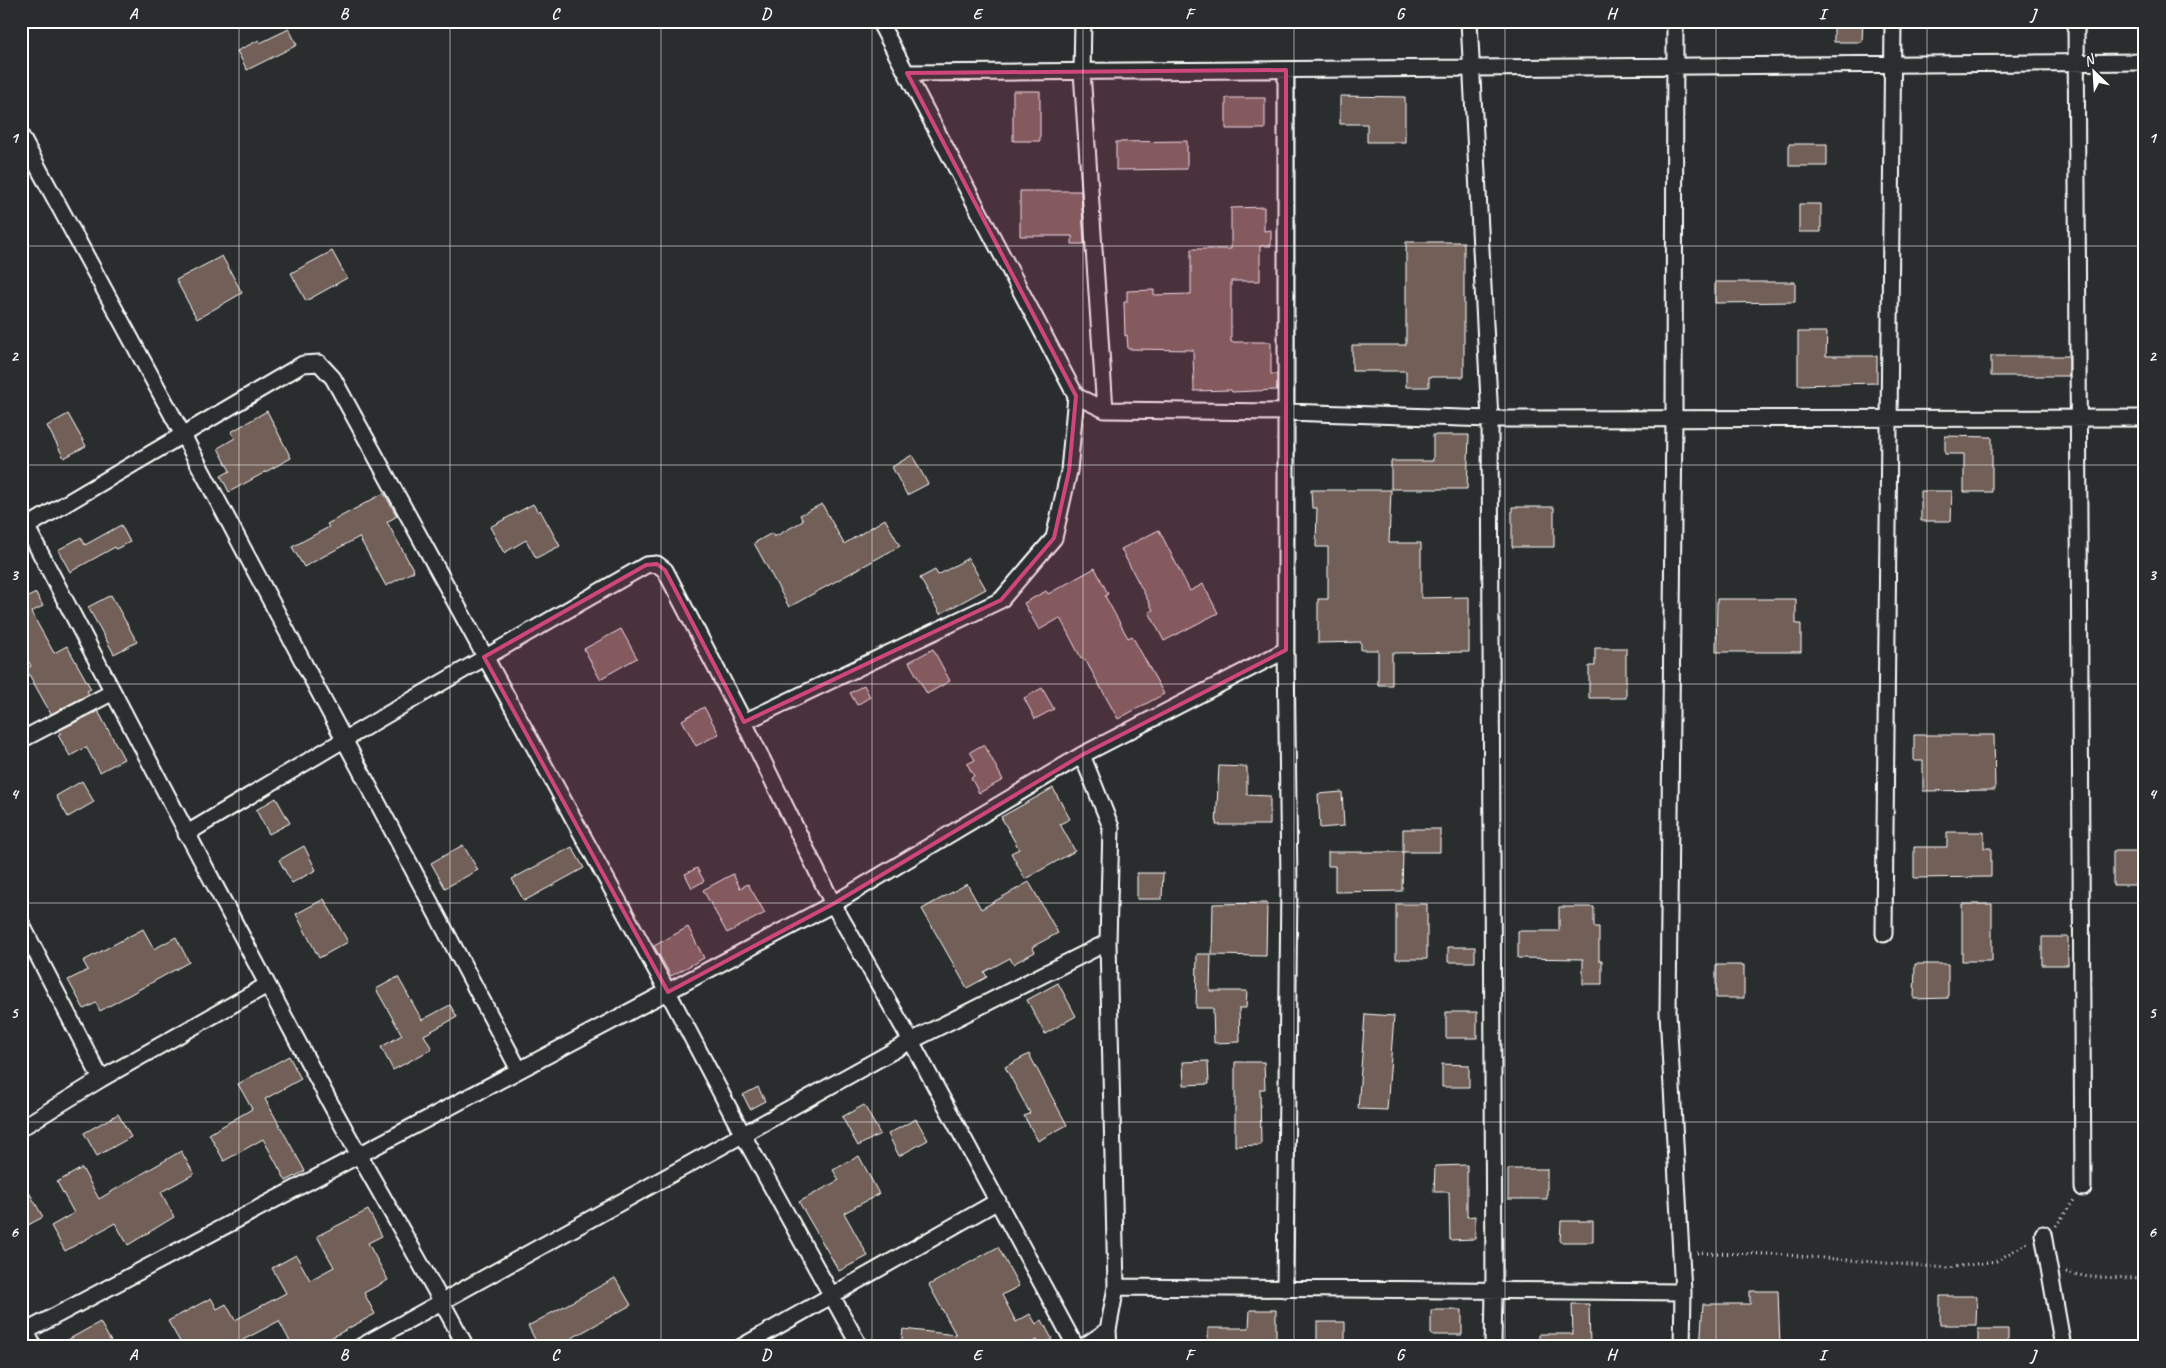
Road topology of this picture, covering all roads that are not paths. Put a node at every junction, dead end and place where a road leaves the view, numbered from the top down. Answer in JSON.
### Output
{"nodes":[{"id":1,"x":879,"y":21,"type":"edge"},
{"id":2,"x":1082,"y":21,"type":"edge"},
{"id":3,"x":1469,"y":21,"type":"edge"},
{"id":4,"x":1675,"y":21,"type":"edge"},
{"id":5,"x":1893,"y":21,"type":"edge"},
{"id":6,"x":2076,"y":21,"type":"edge"},
{"id":7,"x":2145,"y":62,"type":"edge"},
{"id":8,"x":1891,"y":64,"type":"junction"},
{"id":9,"x":2076,"y":64,"type":"junction"},
{"id":10,"x":1674,"y":66,"type":"junction"},
{"id":11,"x":1472,"y":68,"type":"junction"},
{"id":12,"x":1286,"y":70,"type":"junction"},
{"id":13,"x":1082,"y":72,"type":"junction"},
{"id":14,"x":907,"y":73,"type":"junction"},
{"id":15,"x":21,"y":136,"type":"edge"},
{"id":16,"x":1076,"y":396,"type":"junction"},
{"id":17,"x":1105,"y":410,"type":"junction"},
{"id":18,"x":1287,"y":412,"type":"junction"},
{"id":19,"x":2078,"y":418,"type":"junction"},
{"id":20,"x":2145,"y":418,"type":"edge"},
{"id":21,"x":1490,"y":419,"type":"junction"},
{"id":22,"x":1674,"y":419,"type":"junction"},
{"id":23,"x":1888,"y":420,"type":"junction"},
{"id":24,"x":183,"y":435,"type":"junction"},
{"id":25,"x":23,"y":525,"type":"edge"},
{"id":26,"x":1286,"y":650,"type":"junction"},
{"id":27,"x":484,"y":657,"type":"junction"},
{"id":28,"x":113,"y":692,"type":"junction"},
{"id":29,"x":744,"y":722,"type":"junction"},
{"id":30,"x":344,"y":738,"type":"junction"},
{"id":31,"x":21,"y":740,"type":"edge"},
{"id":32,"x":1082,"y":755,"type":"junction"},
{"id":33,"x":186,"y":834,"type":"junction"},
{"id":34,"x":834,"y":904,"type":"junction"},
{"id":35,"x":21,"y":922,"type":"edge"},
{"id":36,"x":1884,"y":934,"type":"dead end"},
{"id":37,"x":1108,"y":942,"type":"junction"},
{"id":38,"x":267,"y":985,"type":"junction"},
{"id":39,"x":668,"y":992,"type":"junction"},
{"id":40,"x":911,"y":1041,"type":"junction"},
{"id":41,"x":519,"y":1070,"type":"junction"},
{"id":42,"x":101,"y":1079,"type":"junction"},
{"id":43,"x":21,"y":1128,"type":"edge"},
{"id":44,"x":743,"y":1135,"type":"junction"},
{"id":45,"x":358,"y":1155,"type":"junction"},
{"id":46,"x":2083,"y":1188,"type":"road end"},
{"id":47,"x":998,"y":1200,"type":"junction"},
{"id":48,"x":2043,"y":1234,"type":"road end"},
{"id":49,"x":1116,"y":1287,"type":"junction"},
{"id":50,"x":1285,"y":1289,"type":"junction"},
{"id":51,"x":1494,"y":1290,"type":"junction"},
{"id":52,"x":1683,"y":1292,"type":"junction"},
{"id":53,"x":832,"y":1295,"type":"junction"},
{"id":54,"x":443,"y":1302,"type":"junction"},
{"id":55,"x":23,"y":1329,"type":"edge"},
{"id":56,"x":1108,"y":1330,"type":"junction"},
{"id":57,"x":34,"y":1347,"type":"edge"},
{"id":58,"x":360,"y":1347,"type":"edge"},
{"id":59,"x":466,"y":1347,"type":"edge"},
{"id":60,"x":741,"y":1347,"type":"edge"},
{"id":61,"x":860,"y":1347,"type":"edge"},
{"id":62,"x":1076,"y":1347,"type":"edge"},
{"id":63,"x":1083,"y":1347,"type":"edge"},
{"id":64,"x":1109,"y":1347,"type":"edge"},
{"id":65,"x":1493,"y":1347,"type":"edge"},
{"id":66,"x":1682,"y":1347,"type":"edge"},
{"id":67,"x":2063,"y":1347,"type":"edge"}],
"edges":[{"from":1,"to":14,"type":"street"},
{"from":2,"to":13,"type":"street"},
{"from":3,"to":11,"type":"street"},
{"from":4,"to":10,"type":"street"},
{"from":5,"to":8,"type":"street"},
{"from":6,"to":9,"type":"street"},
{"from":7,"to":9,"type":"street"},
{"from":8,"to":9,"type":"street"},
{"from":8,"to":10,"type":"street"},
{"from":8,"to":23,"type":"street"},
{"from":9,"to":19,"type":"street"},
{"from":10,"to":11,"type":"street"},
{"from":10,"to":22,"type":"street"},
{"from":11,"to":12,"type":"street"},
{"from":11,"to":21,"type":"street"},
{"from":12,"to":13,"type":"street"},
{"from":12,"to":18,"type":"street"},
{"from":13,"to":14,"type":"street"},
{"from":13,"to":17,"type":"street"},
{"from":14,"to":16,"type":"street"},
{"from":15,"to":24,"type":"street"},
{"from":16,"to":17,"type":"street"},
{"from":16,"to":29,"type":"street"},
{"from":17,"to":18,"type":"street"},
{"from":18,"to":21,"type":"street"},
{"from":18,"to":26,"type":"street"},
{"from":19,"to":20,"type":"street"},
{"from":19,"to":23,"type":"street"},
{"from":19,"to":46,"type":"street"},
{"from":21,"to":22,"type":"street"},
{"from":21,"to":51,"type":"street"},
{"from":22,"to":23,"type":"street"},
{"from":22,"to":52,"type":"street"},
{"from":23,"to":36,"type":"street"},
{"from":24,"to":25,"type":"street"},
{"from":24,"to":27,"type":"street"},
{"from":24,"to":30,"type":"street"},
{"from":25,"to":28,"type":"street"},
{"from":26,"to":32,"type":"street"},
{"from":26,"to":50,"type":"street"},
{"from":27,"to":29,"type":"street"},
{"from":27,"to":30,"type":"street"},
{"from":27,"to":39,"type":"street"},
{"from":28,"to":31,"type":"street"},
{"from":28,"to":33,"type":"street"},
{"from":29,"to":34,"type":"street"},
{"from":30,"to":33,"type":"street"},
{"from":30,"to":41,"type":"street"},
{"from":32,"to":34,"type":"street"},
{"from":32,"to":37,"type":"street"},
{"from":33,"to":38,"type":"street"},
{"from":34,"to":39,"type":"street"},
{"from":34,"to":40,"type":"street"},
{"from":35,"to":42,"type":"street"},
{"from":37,"to":40,"type":"street"},
{"from":37,"to":49,"type":"street"},
{"from":38,"to":42,"type":"street"},
{"from":38,"to":45,"type":"street"},
{"from":39,"to":41,"type":"street"},
{"from":39,"to":44,"type":"street"},
{"from":40,"to":44,"type":"street"},
{"from":40,"to":47,"type":"street"},
{"from":41,"to":45,"type":"street"},
{"from":42,"to":43,"type":"street"},
{"from":44,"to":53,"type":"street"},
{"from":44,"to":54,"type":"street"},
{"from":45,"to":54,"type":"street"},
{"from":45,"to":55,"type":"street"},
{"from":47,"to":53,"type":"street"},
{"from":47,"to":62,"type":"street"},
{"from":48,"to":67,"type":"street"},
{"from":49,"to":50,"type":"street"},
{"from":49,"to":56,"type":"street"},
{"from":50,"to":51,"type":"street"},
{"from":51,"to":52,"type":"street"},
{"from":51,"to":65,"type":"street"},
{"from":52,"to":66,"type":"street"},
{"from":53,"to":60,"type":"street"},
{"from":53,"to":61,"type":"street"},
{"from":54,"to":58,"type":"street"},
{"from":54,"to":59,"type":"street"},
{"from":55,"to":57,"type":"street"},
{"from":56,"to":63,"type":"street"},
{"from":56,"to":64,"type":"street"}]}
